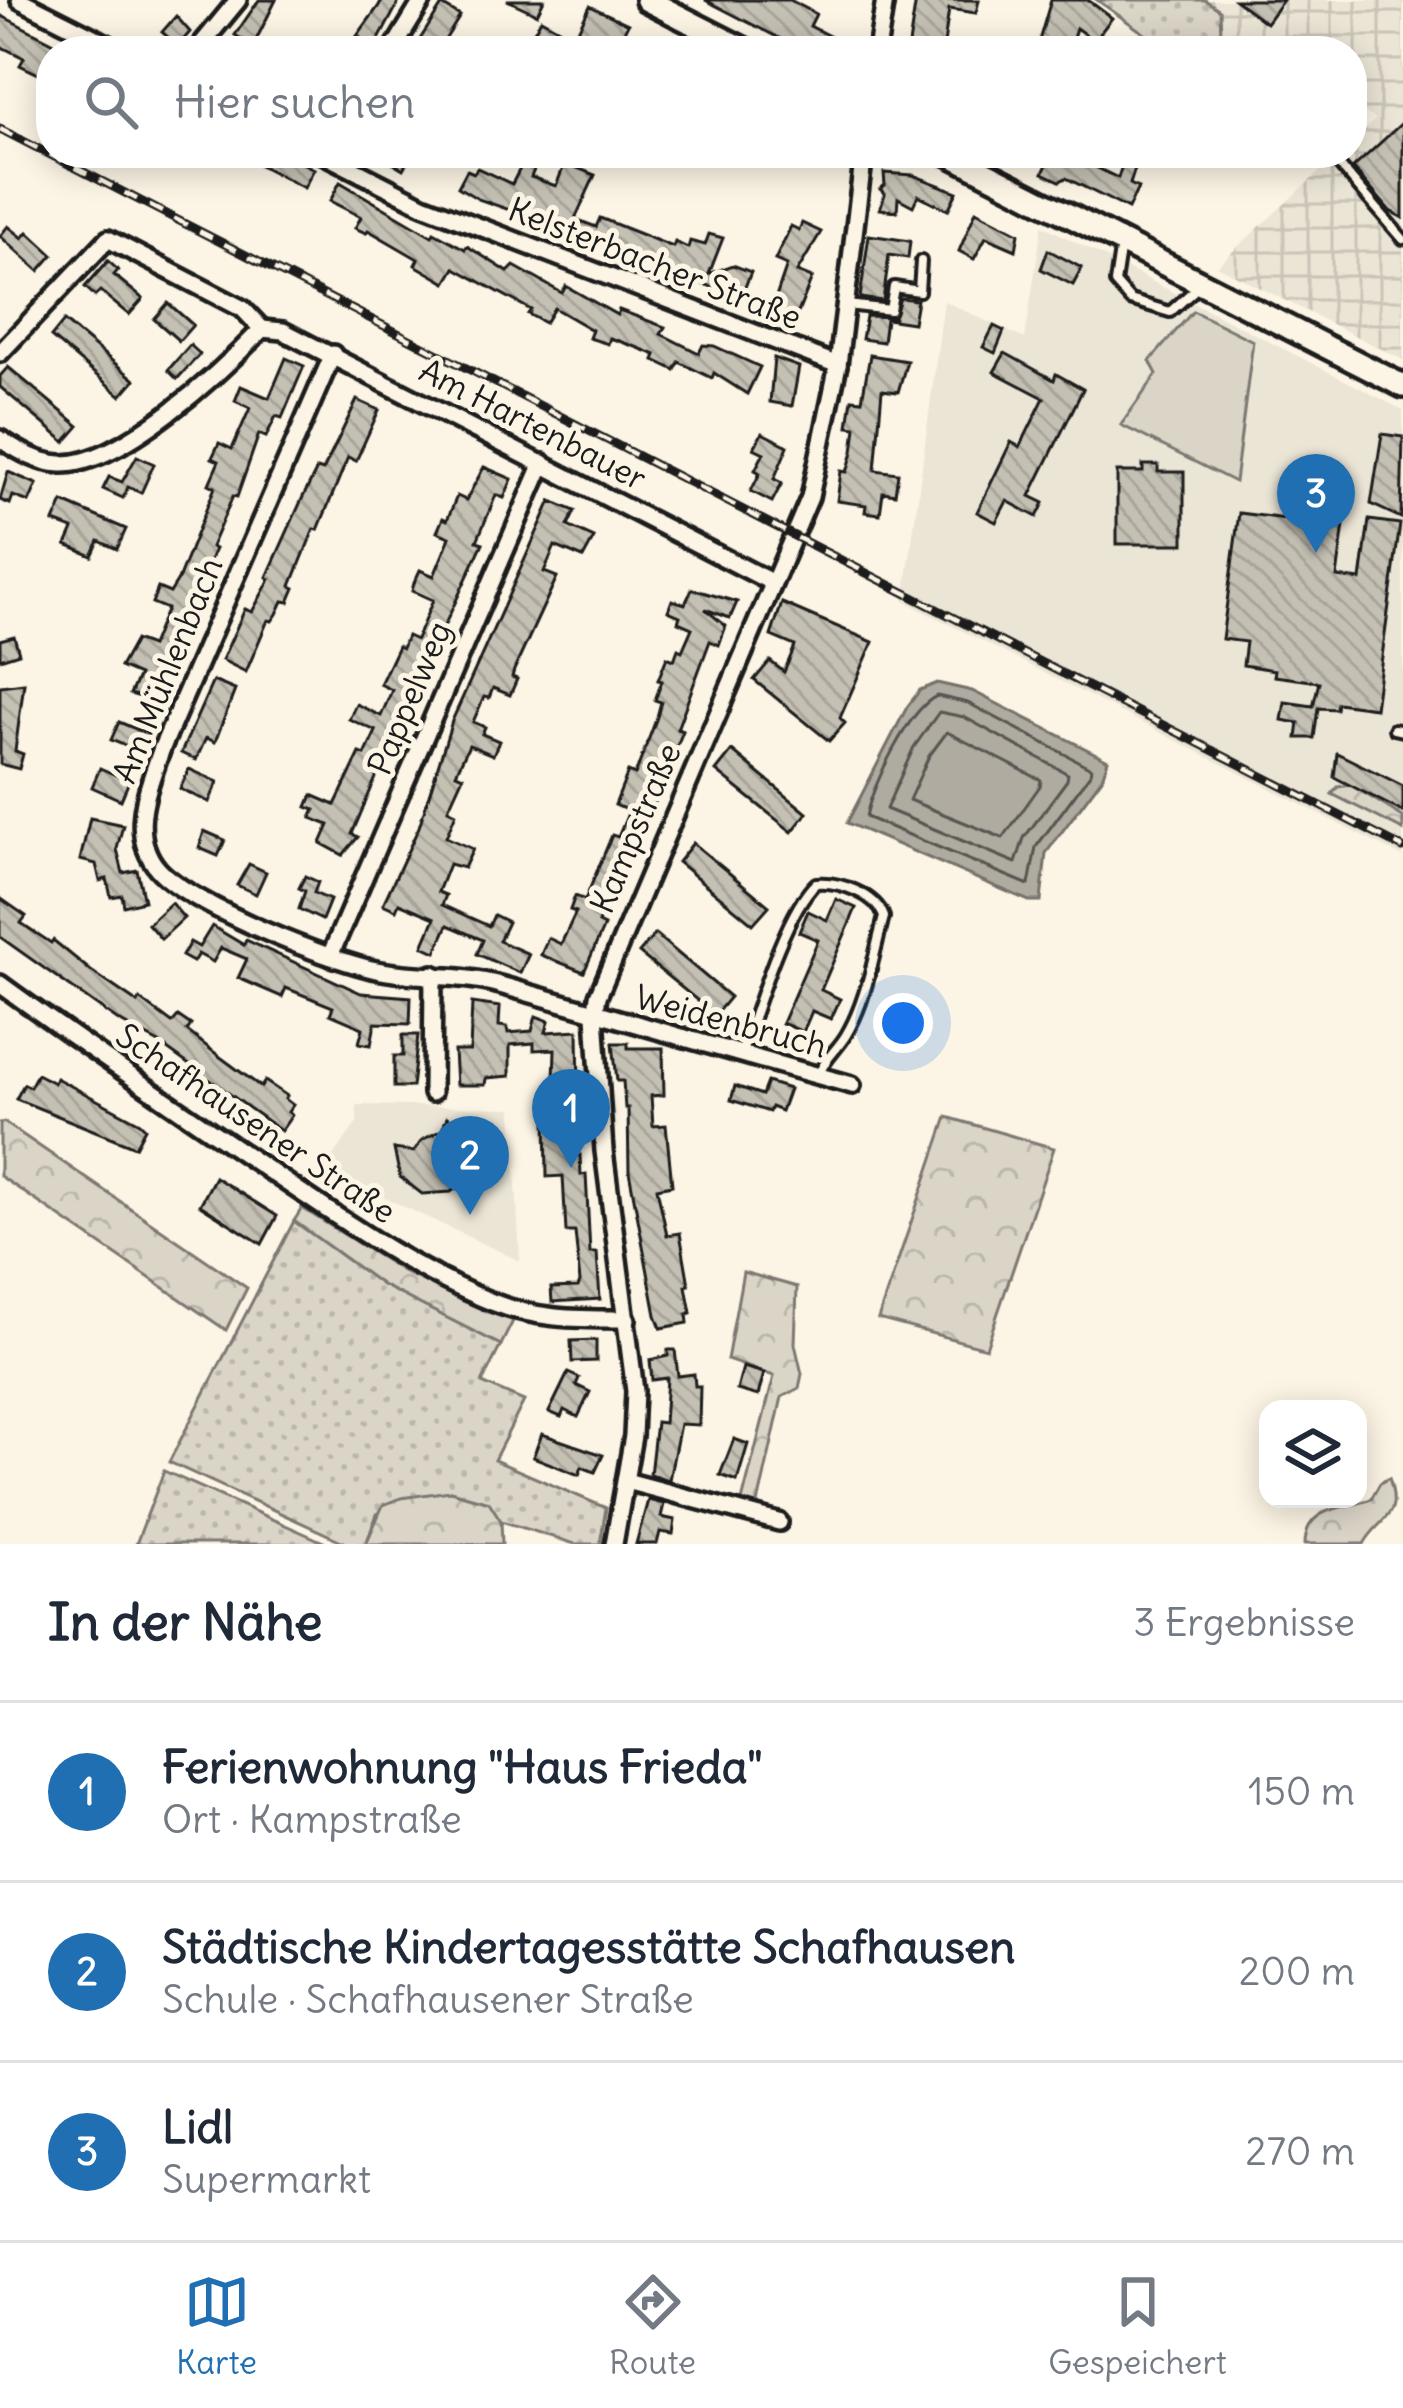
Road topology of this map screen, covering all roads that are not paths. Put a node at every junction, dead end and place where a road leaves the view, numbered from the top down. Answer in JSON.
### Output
{"nodes":[{"id":1,"x":20,"y":0,"type":"edge"},
{"id":2,"x":238,"y":0,"type":"edge"},
{"id":3,"x":423,"y":0,"type":"edge"},
{"id":4,"x":647,"y":0,"type":"edge"},
{"id":5,"x":884,"y":0,"type":"edge"},
{"id":6,"x":91,"y":36,"type":"edge"},
{"id":7,"x":208,"y":36,"type":"edge"},
{"id":8,"x":401,"y":36,"type":"edge"},
{"id":9,"x":718,"y":36,"type":"edge"},
{"id":10,"x":879,"y":36,"type":"edge"},
{"id":11,"x":353,"y":168,"type":"edge"},
{"id":12,"x":862,"y":168,"type":"edge"},
{"id":13,"x":976,"y":168,"type":"edge"},
{"id":14,"x":1342,"y":168,"type":"edge"},
{"id":15,"x":1403,"y":239,"type":"edge"},
{"id":16,"x":1122,"y":242,"type":"junction"},
{"id":17,"x":921,"y":261,"type":"dead end"},
{"id":18,"x":1202,"y":283,"type":"junction"},
{"id":19,"x":845,"y":304,"type":"junction"},
{"id":20,"x":262,"y":329,"type":"junction"},
{"id":21,"x":0,"y":353,"type":"edge"},
{"id":22,"x":333,"y":354,"type":"junction"},
{"id":23,"x":838,"y":365,"type":"junction"},
{"id":24,"x":1403,"y":386,"type":"edge"},
{"id":25,"x":0,"y":439,"type":"edge"},
{"id":26,"x":543,"y":463,"type":"junction"},
{"id":27,"x":773,"y":583,"type":"junction"},
{"id":28,"x":330,"y":956,"type":"junction"},
{"id":29,"x":433,"y":974,"type":"junction"},
{"id":30,"x":0,"y":984,"type":"edge"},
{"id":31,"x":595,"y":1015,"type":"junction"},
{"id":32,"x":741,"y":1055,"type":"junction"},
{"id":33,"x":818,"y":1076,"type":"junction"},
{"id":34,"x":852,"y":1085,"type":"dead end"},
{"id":35,"x":432,"y":1093,"type":"dead end"},
{"id":36,"x":627,"y":1319,"type":"junction"},
{"id":37,"x":626,"y":1480,"type":"junction"},
{"id":38,"x":778,"y":1522,"type":"dead end"},
{"id":39,"x":614,"y":1544,"type":"edge"}],
"edges":[{"from":1,"to":6,"type":"street"},
{"from":2,"to":7,"type":"street"},
{"from":3,"to":8,"type":"street"},
{"from":4,"to":9,"type":"main road"},
{"from":5,"to":10,"type":"street"},
{"from":11,"to":23,"type":"street","name":"Kelsterbacher Straße"},
{"from":12,"to":19,"type":"street","name":"Kampstraße"},
{"from":13,"to":16,"type":"main road"},
{"from":14,"to":15,"type":"lane"},
{"from":16,"to":18,"type":"main road"},
{"from":16,"to":18,"type":"lane"},
{"from":17,"to":19,"type":"lane"},
{"from":18,"to":24,"type":"main road"},
{"from":19,"to":23,"type":"street","name":"Kampstraße"},
{"from":20,"to":21,"type":"street","name":"Am Hartenbauer"},
{"from":20,"to":22,"type":"street","name":"Am Hartenbauer"},
{"from":20,"to":25,"type":"street"},
{"from":22,"to":26,"type":"street","name":"Am Hartenbauer"},
{"from":22,"to":28,"type":"street","name":"Am Mühlenbach"},
{"from":23,"to":27,"type":"street","name":"Kampstraße"},
{"from":26,"to":27,"type":"street","name":"Am Hartenbauer"},
{"from":26,"to":28,"type":"street","name":"Pappelweg"},
{"from":27,"to":31,"type":"street","name":"Kampstraße"},
{"from":28,"to":29,"type":"street","name":"Am Mühlenbach"},
{"from":29,"to":31,"type":"street","name":"Am Mühlenbach"},
{"from":29,"to":35,"type":"street"},
{"from":30,"to":36,"type":"street","name":"Schafhausener Straße"},
{"from":31,"to":32,"type":"street","name":"Weidenbruch"},
{"from":31,"to":36,"type":"street","name":"Kampstraße"},
{"from":32,"to":33,"type":"street","name":"Weidenbruch"},
{"from":32,"to":33,"type":"lane"},
{"from":33,"to":34,"type":"street","name":"Weidenbruch"},
{"from":36,"to":37,"type":"street","name":"Kampstraße"},
{"from":37,"to":38,"type":"street"},
{"from":37,"to":39,"type":"street","name":"Kampstraße"}]}
